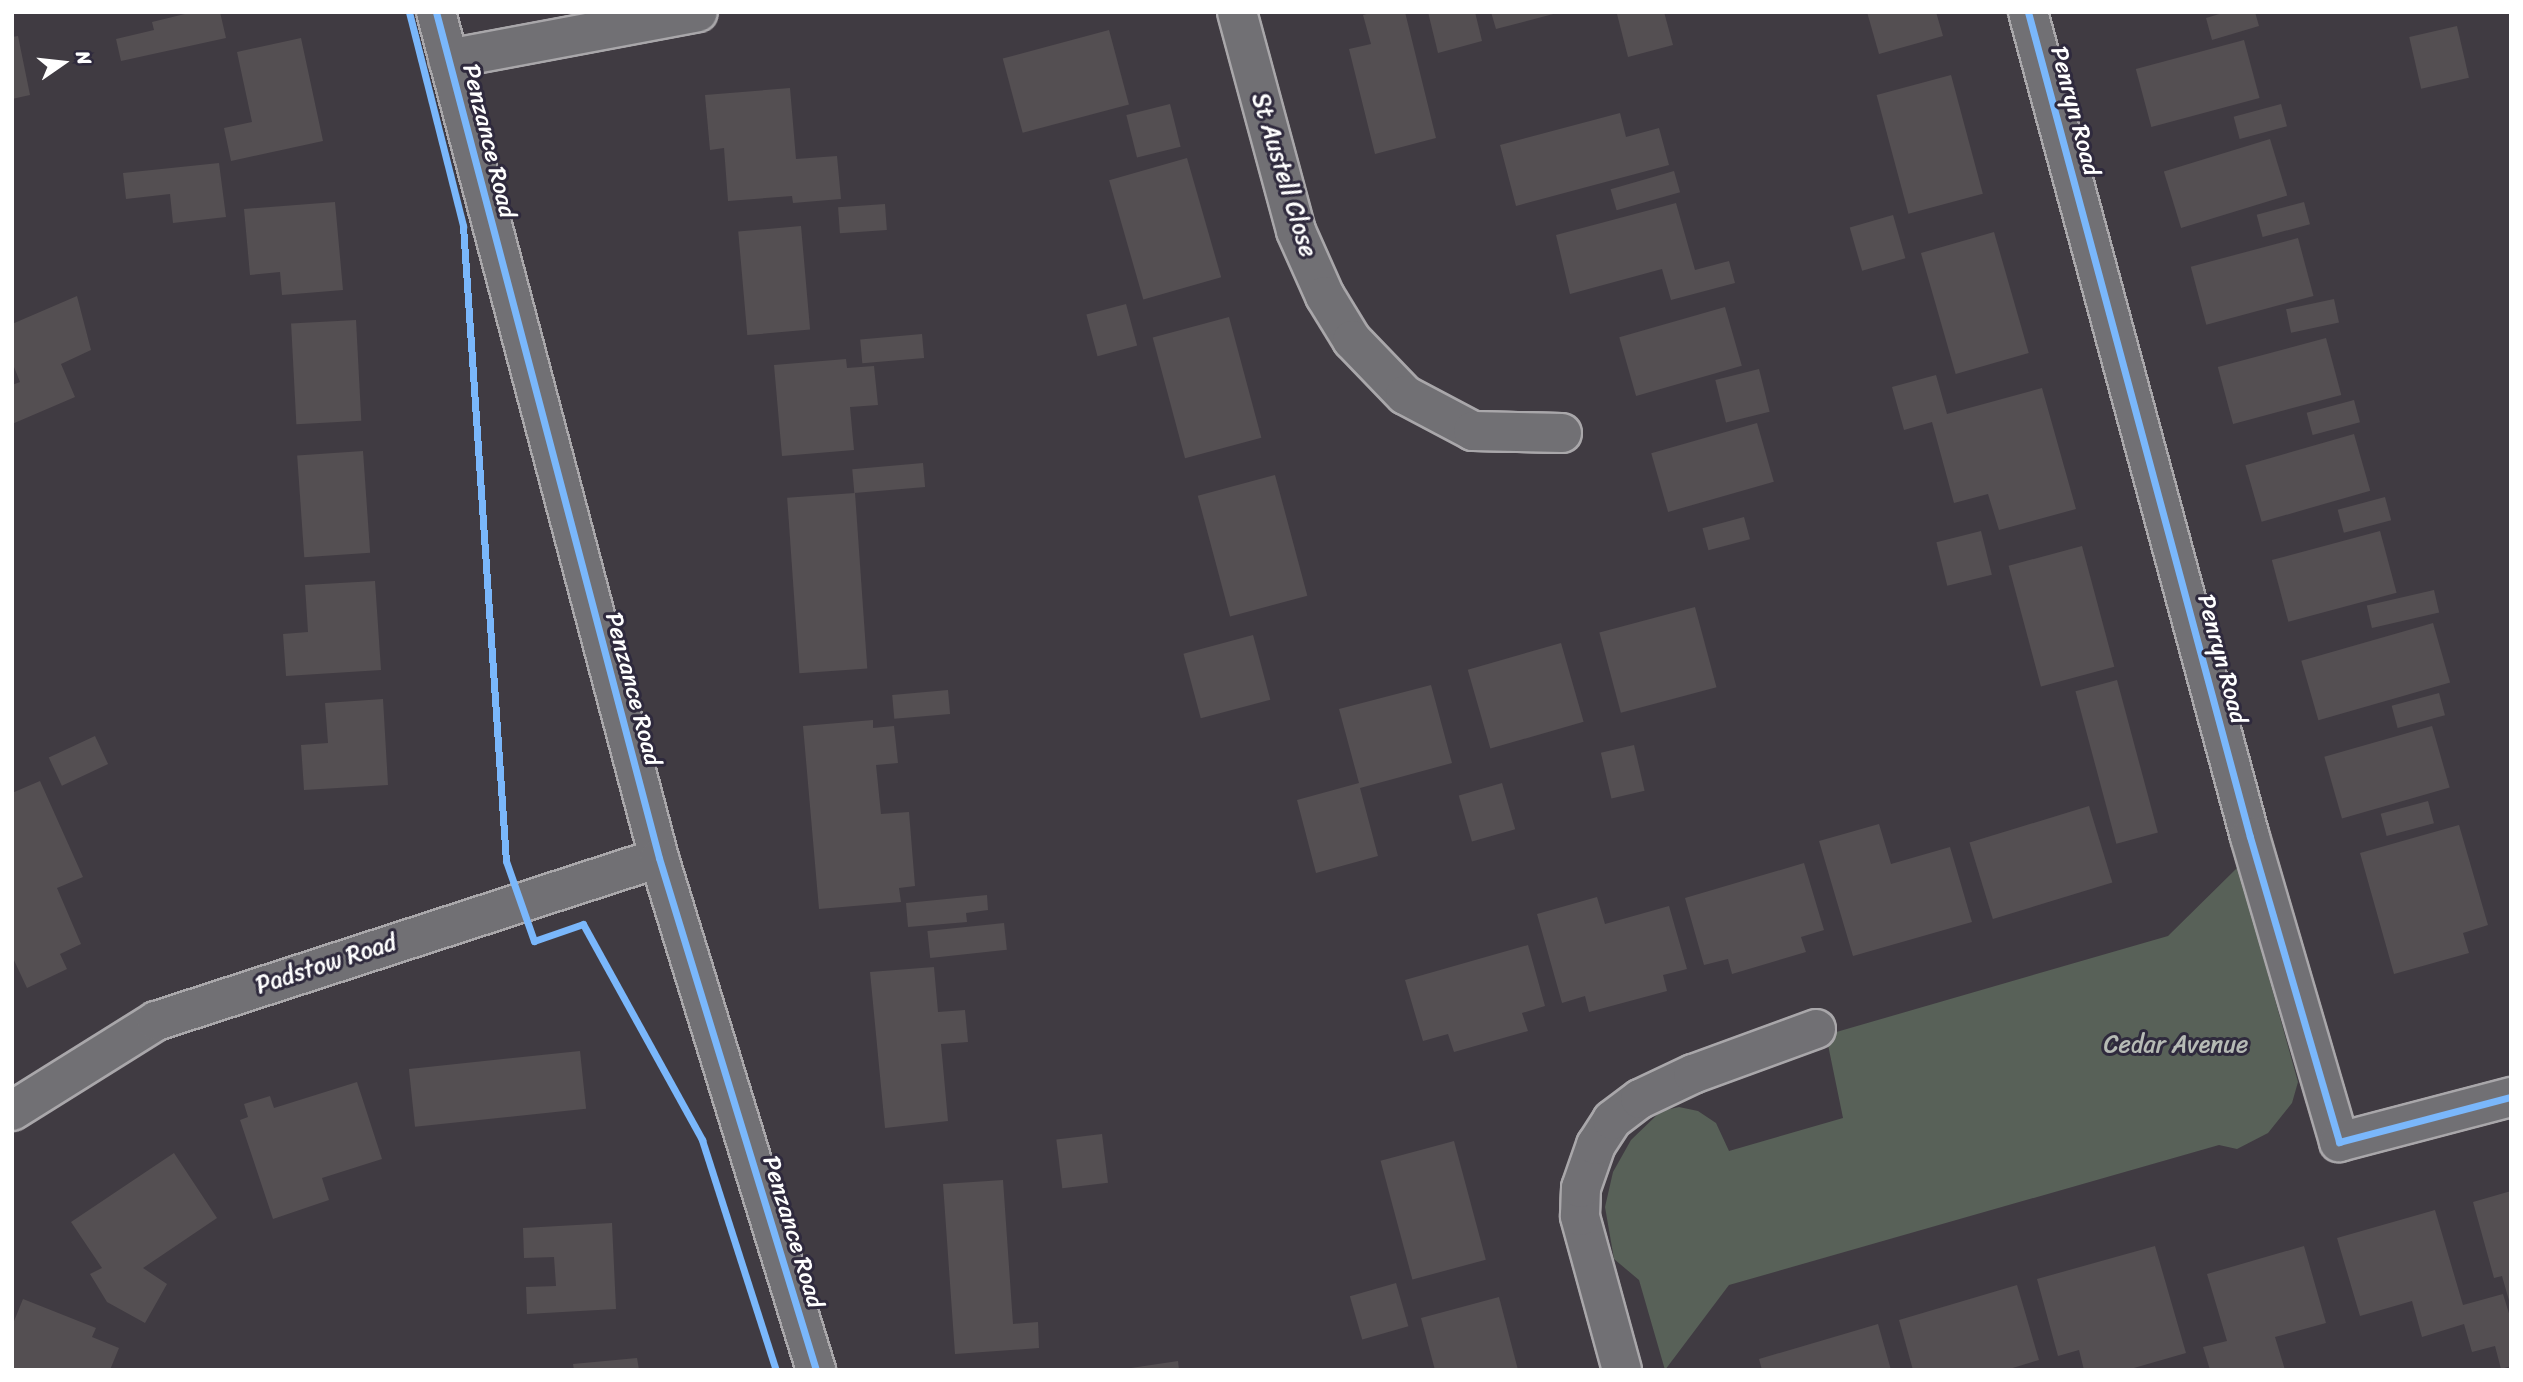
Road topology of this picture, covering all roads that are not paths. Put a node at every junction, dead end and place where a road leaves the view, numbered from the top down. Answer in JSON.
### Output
{"nodes":[{"id":1,"x":436,"y":12,"type":"edge"},
{"id":2,"x":698,"y":12,"type":"edge"},
{"id":3,"x":1237,"y":12,"type":"edge"},
{"id":4,"x":2028,"y":12,"type":"edge"},
{"id":5,"x":448,"y":59,"type":"junction"},
{"id":6,"x":1562,"y":433,"type":"dead end"},
{"id":7,"x":659,"y":858,"type":"junction"},
{"id":8,"x":1816,"y":1029,"type":"dead end"},
{"id":9,"x":2511,"y":1097,"type":"edge"},
{"id":10,"x":12,"y":1111,"type":"edge"},
{"id":11,"x":816,"y":1370,"type":"edge"},
{"id":12,"x":1622,"y":1370,"type":"edge"}],
"edges":[{"from":1,"to":5,"type":"street","name":"Penzance Road"},
{"from":2,"to":5,"type":"street"},
{"from":3,"to":6,"type":"street","name":"St Austell Close"},
{"from":4,"to":9,"type":"street","name":"Penryn Road"},
{"from":5,"to":7,"type":"street","name":"Penzance Road"},
{"from":7,"to":10,"type":"street","name":"Padstow Road"},
{"from":7,"to":11,"type":"street","name":"Penzance Road"},
{"from":8,"to":12,"type":"street"}]}
